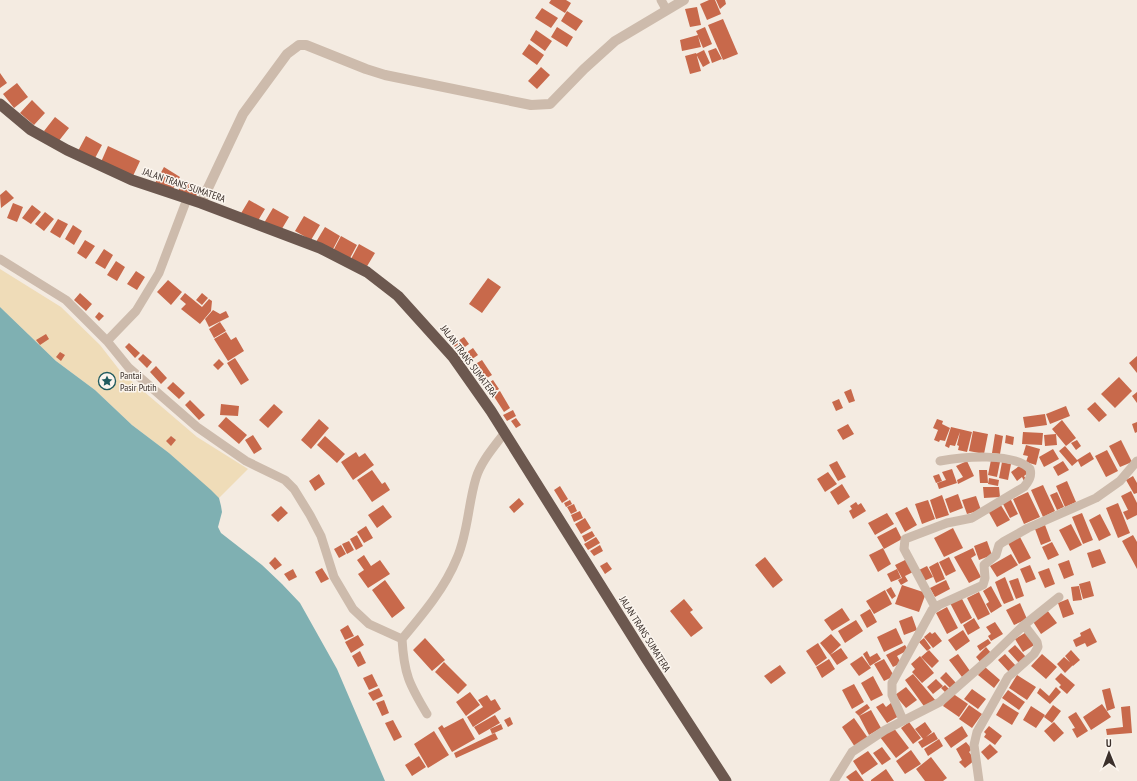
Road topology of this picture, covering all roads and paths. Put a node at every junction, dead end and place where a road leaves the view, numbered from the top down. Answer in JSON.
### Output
{"nodes":[{"id":1,"x":661,"y":0,"type":"edge"},
{"id":2,"x":684,"y":0,"type":"edge"},
{"id":3,"x":666,"y":9,"type":"junction"},
{"id":4,"x":0,"y":104,"type":"edge"},
{"id":5,"x":187,"y":199,"type":"junction"},
{"id":6,"x":201,"y":203,"type":"junction"},
{"id":7,"x":0,"y":259,"type":"edge"},
{"id":8,"x":107,"y":341,"type":"junction"},
{"id":9,"x":505,"y":432,"type":"junction"},
{"id":10,"x":940,"y":461,"type":"dead end"},
{"id":11,"x":1137,"y":461,"type":"edge"},
{"id":12,"x":1059,"y":597,"type":"dead end"},
{"id":13,"x":935,"y":607,"type":"junction"},
{"id":14,"x":1024,"y":625,"type":"junction"},
{"id":15,"x":402,"y":639,"type":"junction"},
{"id":16,"x":427,"y":714,"type":"dead end"},
{"id":17,"x":903,"y":720,"type":"junction"},
{"id":18,"x":726,"y":781,"type":"edge"},
{"id":19,"x":834,"y":781,"type":"edge"},
{"id":20,"x":979,"y":781,"type":"edge"}],
"edges":[{"from":1,"to":3,"type":"street"},
{"from":2,"to":3,"type":"street"},
{"from":3,"to":6,"type":"street"},
{"from":4,"to":5,"type":"highway","name":"JALAN TRANS SUMATERA"},
{"from":5,"to":6,"type":"highway","name":"JALAN TRANS SUMATERA"},
{"from":5,"to":8,"type":"street"},
{"from":6,"to":9,"type":"highway","name":"JALAN TRANS SUMATERA"},
{"from":7,"to":8,"type":"street"},
{"from":8,"to":15,"type":"street"},
{"from":9,"to":15,"type":"street"},
{"from":9,"to":18,"type":"highway","name":"JALAN TRANS SUMATERA"},
{"from":10,"to":13,"type":"street"},
{"from":11,"to":13,"type":"street"},
{"from":12,"to":14,"type":"street"},
{"from":13,"to":17,"type":"street"},
{"from":14,"to":17,"type":"street"},
{"from":14,"to":20,"type":"street"},
{"from":15,"to":16,"type":"street"},
{"from":17,"to":19,"type":"street"}]}
